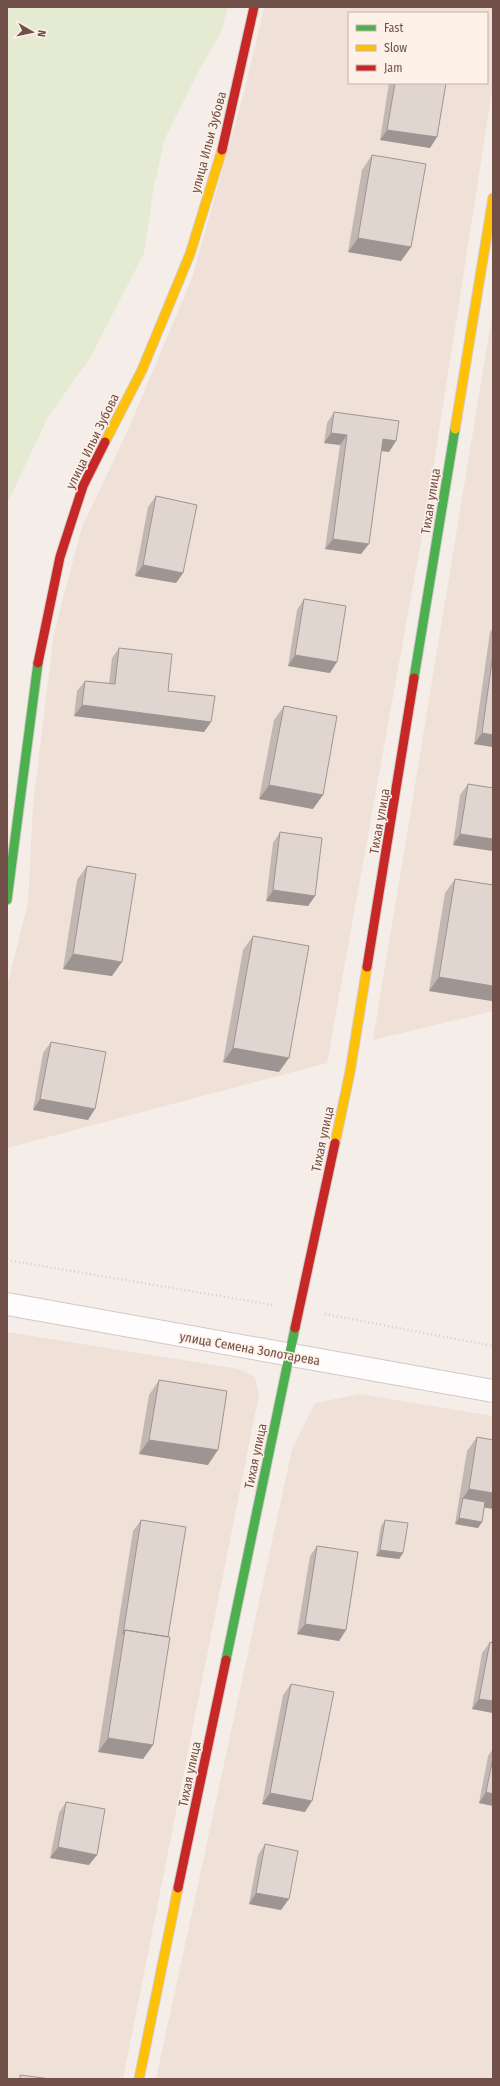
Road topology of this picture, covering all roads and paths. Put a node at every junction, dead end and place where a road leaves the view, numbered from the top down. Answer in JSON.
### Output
{"nodes":[{"id":1,"x":254,"y":7,"type":"edge"},
{"id":2,"x":493,"y":198,"type":"edge"},
{"id":3,"x":7,"y":900,"type":"edge"},
{"id":4,"x":7,"y":1260,"type":"edge"},
{"id":5,"x":7,"y":1304,"type":"edge"},
{"id":6,"x":300,"y":1310,"type":"junction"},
{"id":7,"x":493,"y":1346,"type":"edge"},
{"id":8,"x":289,"y":1354,"type":"junction"},
{"id":9,"x":493,"y":1391,"type":"edge"},
{"id":10,"x":139,"y":2079,"type":"edge"}],
"edges":[{"from":1,"to":3,"type":"street","name":"улица Ильи Зубова"},
{"from":2,"to":6,"type":"street","name":"Тихая улица"},
{"from":4,"to":6,"type":"path"},
{"from":5,"to":8,"type":"street","name":"улица Семена Золотарева"},
{"from":6,"to":7,"type":"path"},
{"from":6,"to":8,"type":"street","name":"Тихая улица"},
{"from":8,"to":9,"type":"street","name":"улица Семена Золотарева"},
{"from":8,"to":10,"type":"street","name":"Тихая улица"}]}
